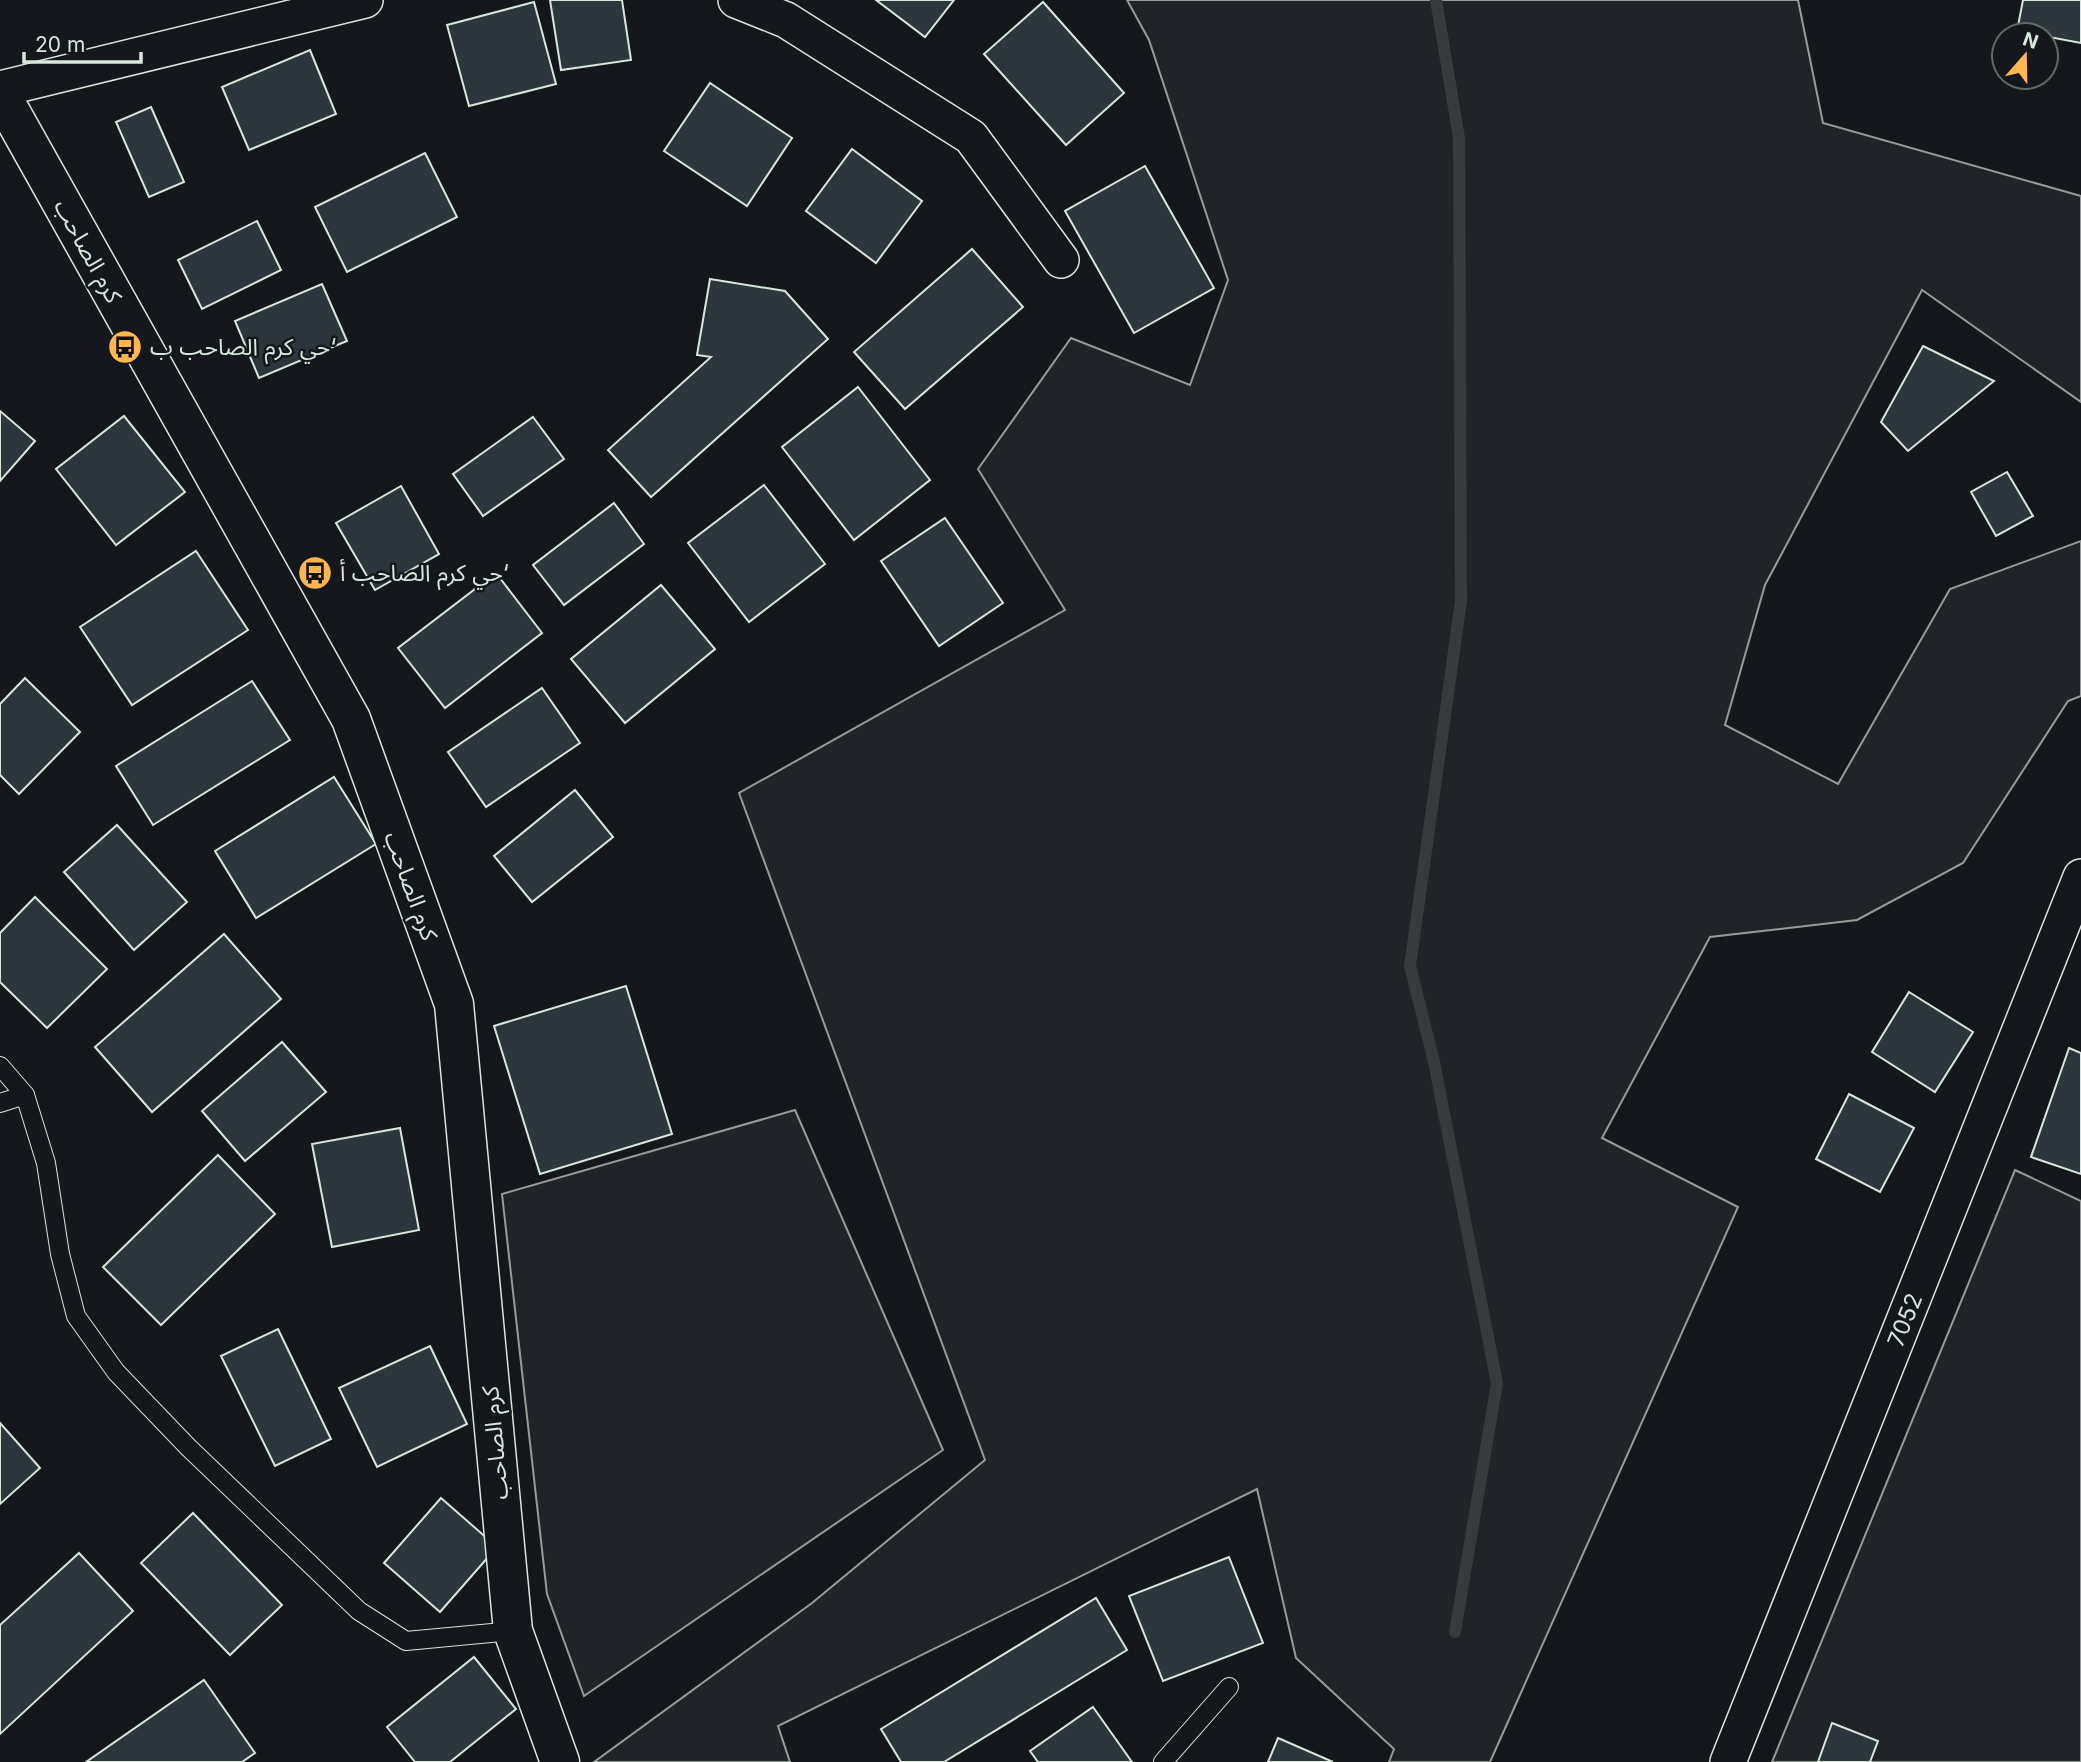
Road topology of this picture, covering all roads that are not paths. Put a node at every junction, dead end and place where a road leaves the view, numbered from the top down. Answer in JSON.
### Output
{"nodes":[{"id":1,"x":365,"y":0,"type":"edge"},
{"id":2,"x":736,"y":0,"type":"edge"},
{"id":3,"x":0,"y":91,"type":"edge"},
{"id":4,"x":1060,"y":260,"type":"dead end"},
{"id":5,"x":2081,"y":877,"type":"edge"},
{"id":6,"x":0,"y":1066,"type":"edge"},
{"id":7,"x":25,"y":1096,"type":"junction"},
{"id":8,"x":0,"y":1103,"type":"edge"},
{"id":9,"x":513,"y":1631,"type":"junction"},
{"id":10,"x":1229,"y":1687,"type":"dead end"},
{"id":11,"x":560,"y":1762,"type":"edge"},
{"id":12,"x":1163,"y":1762,"type":"edge"},
{"id":13,"x":1728,"y":1762,"type":"edge"}],
"edges":[{"from":1,"to":3,"type":"street"},
{"from":2,"to":4,"type":"street"},
{"from":3,"to":9,"type":"street","name":"كرم الصاحب"},
{"from":5,"to":13,"type":"street","name":"7052"},
{"from":6,"to":7,"type":"lane"},
{"from":7,"to":8,"type":"lane"},
{"from":7,"to":9,"type":"lane"},
{"from":9,"to":11,"type":"street","name":"كرم الصاحب"},
{"from":10,"to":12,"type":"lane"}]}
